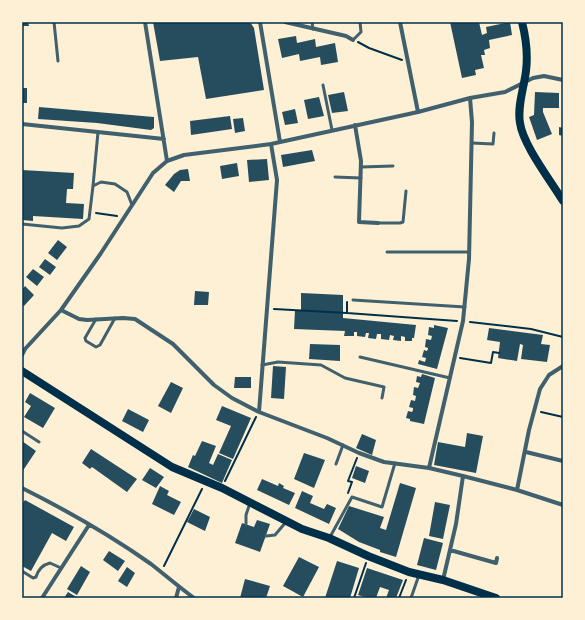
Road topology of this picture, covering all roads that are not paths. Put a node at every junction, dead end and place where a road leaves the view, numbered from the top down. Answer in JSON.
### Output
{"nodes":[{"id":1,"x":54,"y":22,"type":"edge"},
{"id":2,"x":145,"y":22,"type":"edge"},
{"id":3,"x":260,"y":22,"type":"edge"},
{"id":4,"x":285,"y":22,"type":"edge"},
{"id":5,"x":312,"y":22,"type":"edge"},
{"id":6,"x":360,"y":22,"type":"edge"},
{"id":7,"x":400,"y":22,"type":"edge"},
{"id":8,"x":522,"y":22,"type":"edge"},
{"id":9,"x":313,"y":29,"type":"junction"},
{"id":10,"x":353,"y":40,"type":"joint"},
{"id":11,"x":58,"y":61,"type":"dead end"},
{"id":12,"x":563,"y":80,"type":"edge"},
{"id":13,"x":523,"y":83,"type":"junction"},
{"id":14,"x":323,"y":85,"type":"dead end"},
{"id":15,"x":470,"y":98,"type":"junction"},
{"id":16,"x":418,"y":112,"type":"junction"},
{"id":17,"x":22,"y":124,"type":"edge"},
{"id":18,"x":355,"y":125,"type":"junction"},
{"id":19,"x":332,"y":130,"type":"junction"},
{"id":20,"x":98,"y":132,"type":"junction"},
{"id":21,"x":494,"y":133,"type":"dead end"},
{"id":22,"x":164,"y":139,"type":"junction"},
{"id":23,"x":280,"y":142,"type":"junction"},
{"id":24,"x":472,"y":143,"type":"junction"},
{"id":25,"x":271,"y":144,"type":"junction"},
{"id":26,"x":167,"y":161,"type":"junction"},
{"id":27,"x":393,"y":166,"type":"dead end"},
{"id":28,"x":361,"y":167,"type":"junction"},
{"id":29,"x":335,"y":177,"type":"dead end"},
{"id":30,"x":361,"y":178,"type":"junction"},
{"id":31,"x":93,"y":186,"type":"junction"},
{"id":32,"x":406,"y":191,"type":"dead end"},
{"id":33,"x":563,"y":201,"type":"edge"},
{"id":34,"x":132,"y":205,"type":"junction"},
{"id":35,"x":378,"y":223,"type":"joint"},
{"id":36,"x":22,"y":224,"type":"edge"},
{"id":37,"x":387,"y":252,"type":"dead end"},
{"id":38,"x":469,"y":252,"type":"junction"},
{"id":39,"x":353,"y":300,"type":"dead end"},
{"id":40,"x":464,"y":307,"type":"junction"},
{"id":41,"x":61,"y":310,"type":"junction"},
{"id":42,"x":115,"y":318,"type":"junction"},
{"id":43,"x":96,"y":320,"type":"junction"},
{"id":44,"x":22,"y":355,"type":"edge"},
{"id":45,"x":360,"y":357,"type":"dead end"},
{"id":46,"x":262,"y":365,"type":"junction"},
{"id":47,"x":563,"y":366,"type":"edge"},
{"id":48,"x":22,"y":371,"type":"edge"},
{"id":49,"x":450,"y":378,"type":"junction"},
{"id":50,"x":382,"y":398,"type":"dead end"},
{"id":51,"x":259,"y":412,"type":"junction"},
{"id":52,"x":22,"y":431,"type":"edge"},
{"id":53,"x":39,"y":442,"type":"dead end"},
{"id":54,"x":343,"y":445,"type":"junction"},
{"id":55,"x":526,"y":452,"type":"junction"},
{"id":56,"x":563,"y":461,"type":"edge"},
{"id":57,"x":395,"y":463,"type":"junction"},
{"id":58,"x":336,"y":464,"type":"dead end"},
{"id":59,"x":429,"y":468,"type":"junction"},
{"id":60,"x":463,"y":476,"type":"junction"},
{"id":61,"x":22,"y":488,"type":"edge"},
{"id":62,"x":517,"y":490,"type":"junction"},
{"id":63,"x":250,"y":503,"type":"junction"},
{"id":64,"x":563,"y":505,"type":"edge"},
{"id":65,"x":287,"y":521,"type":"junction"},
{"id":66,"x":246,"y":524,"type":"dead end"},
{"id":67,"x":89,"y":525,"type":"junction"},
{"id":68,"x":266,"y":536,"type":"dead end"},
{"id":69,"x":329,"y":538,"type":"junction"},
{"id":70,"x":450,"y":550,"type":"junction"},
{"id":71,"x":497,"y":558,"type":"dead end"},
{"id":72,"x":61,"y":568,"type":"junction"},
{"id":73,"x":22,"y":571,"type":"edge"},
{"id":74,"x":419,"y":575,"type":"junction"},
{"id":75,"x":443,"y":580,"type":"junction"},
{"id":76,"x":179,"y":587,"type":"junction"},
{"id":77,"x":42,"y":598,"type":"edge"},
{"id":78,"x":176,"y":598,"type":"edge"},
{"id":79,"x":194,"y":598,"type":"edge"},
{"id":80,"x":411,"y":598,"type":"edge"},
{"id":81,"x":496,"y":598,"type":"edge"}],
"edges":[{"from":1,"to":11,"type":"lane"},
{"from":2,"to":22,"type":"street"},
{"from":3,"to":23,"type":"street"},
{"from":4,"to":9,"type":"street"},
{"from":5,"to":9,"type":"lane"},
{"from":6,"to":10,"type":"lane"},
{"from":7,"to":16,"type":"street"},
{"from":8,"to":13,"type":"main road"},
{"from":9,"to":10,"type":"street"},
{"from":12,"to":13,"type":"street"},
{"from":13,"to":15,"type":"street"},
{"from":13,"to":33,"type":"main road"},
{"from":14,"to":19,"type":"lane"},
{"from":15,"to":16,"type":"street"},
{"from":15,"to":24,"type":"street"},
{"from":16,"to":18,"type":"street"},
{"from":17,"to":20,"type":"street"},
{"from":18,"to":19,"type":"street"},
{"from":18,"to":28,"type":"street"},
{"from":19,"to":23,"type":"street"},
{"from":20,"to":22,"type":"street"},
{"from":20,"to":31,"type":"lane"},
{"from":21,"to":24,"type":"lane"},
{"from":22,"to":26,"type":"street"},
{"from":23,"to":25,"type":"street"},
{"from":24,"to":38,"type":"street"},
{"from":25,"to":26,"type":"street"},
{"from":25,"to":46,"type":"street"},
{"from":26,"to":34,"type":"street"},
{"from":27,"to":28,"type":"lane"},
{"from":28,"to":30,"type":"street"},
{"from":29,"to":30,"type":"lane"},
{"from":30,"to":35,"type":"street"},
{"from":31,"to":34,"type":"lane"},
{"from":31,"to":36,"type":"lane"},
{"from":32,"to":35,"type":"lane"},
{"from":34,"to":41,"type":"street"},
{"from":37,"to":38,"type":"lane"},
{"from":38,"to":40,"type":"street"},
{"from":39,"to":40,"type":"lane"},
{"from":40,"to":49,"type":"street"},
{"from":41,"to":43,"type":"street"},
{"from":41,"to":44,"type":"street"},
{"from":42,"to":43,"type":"street"},
{"from":42,"to":43,"type":"lane"},
{"from":42,"to":51,"type":"street"},
{"from":45,"to":49,"type":"lane"},
{"from":46,"to":50,"type":"lane"},
{"from":46,"to":51,"type":"street"},
{"from":47,"to":55,"type":"street"},
{"from":48,"to":63,"type":"main road"},
{"from":49,"to":59,"type":"street"},
{"from":51,"to":54,"type":"street"},
{"from":52,"to":53,"type":"lane"},
{"from":54,"to":57,"type":"street"},
{"from":54,"to":58,"type":"lane"},
{"from":55,"to":56,"type":"street"},
{"from":55,"to":62,"type":"street"},
{"from":57,"to":59,"type":"street"},
{"from":57,"to":69,"type":"lane"},
{"from":59,"to":60,"type":"street"},
{"from":60,"to":62,"type":"street"},
{"from":60,"to":70,"type":"street"},
{"from":61,"to":67,"type":"street"},
{"from":62,"to":64,"type":"street"},
{"from":63,"to":65,"type":"main road"},
{"from":63,"to":66,"type":"lane"},
{"from":65,"to":68,"type":"lane"},
{"from":65,"to":69,"type":"main road"},
{"from":67,"to":72,"type":"street"},
{"from":67,"to":76,"type":"street"},
{"from":69,"to":74,"type":"main road"},
{"from":70,"to":71,"type":"street"},
{"from":70,"to":75,"type":"street"},
{"from":72,"to":73,"type":"lane"},
{"from":72,"to":77,"type":"street"},
{"from":74,"to":75,"type":"main road"},
{"from":74,"to":80,"type":"lane"},
{"from":75,"to":81,"type":"main road"},
{"from":76,"to":78,"type":"street"},
{"from":76,"to":79,"type":"street"}]}
